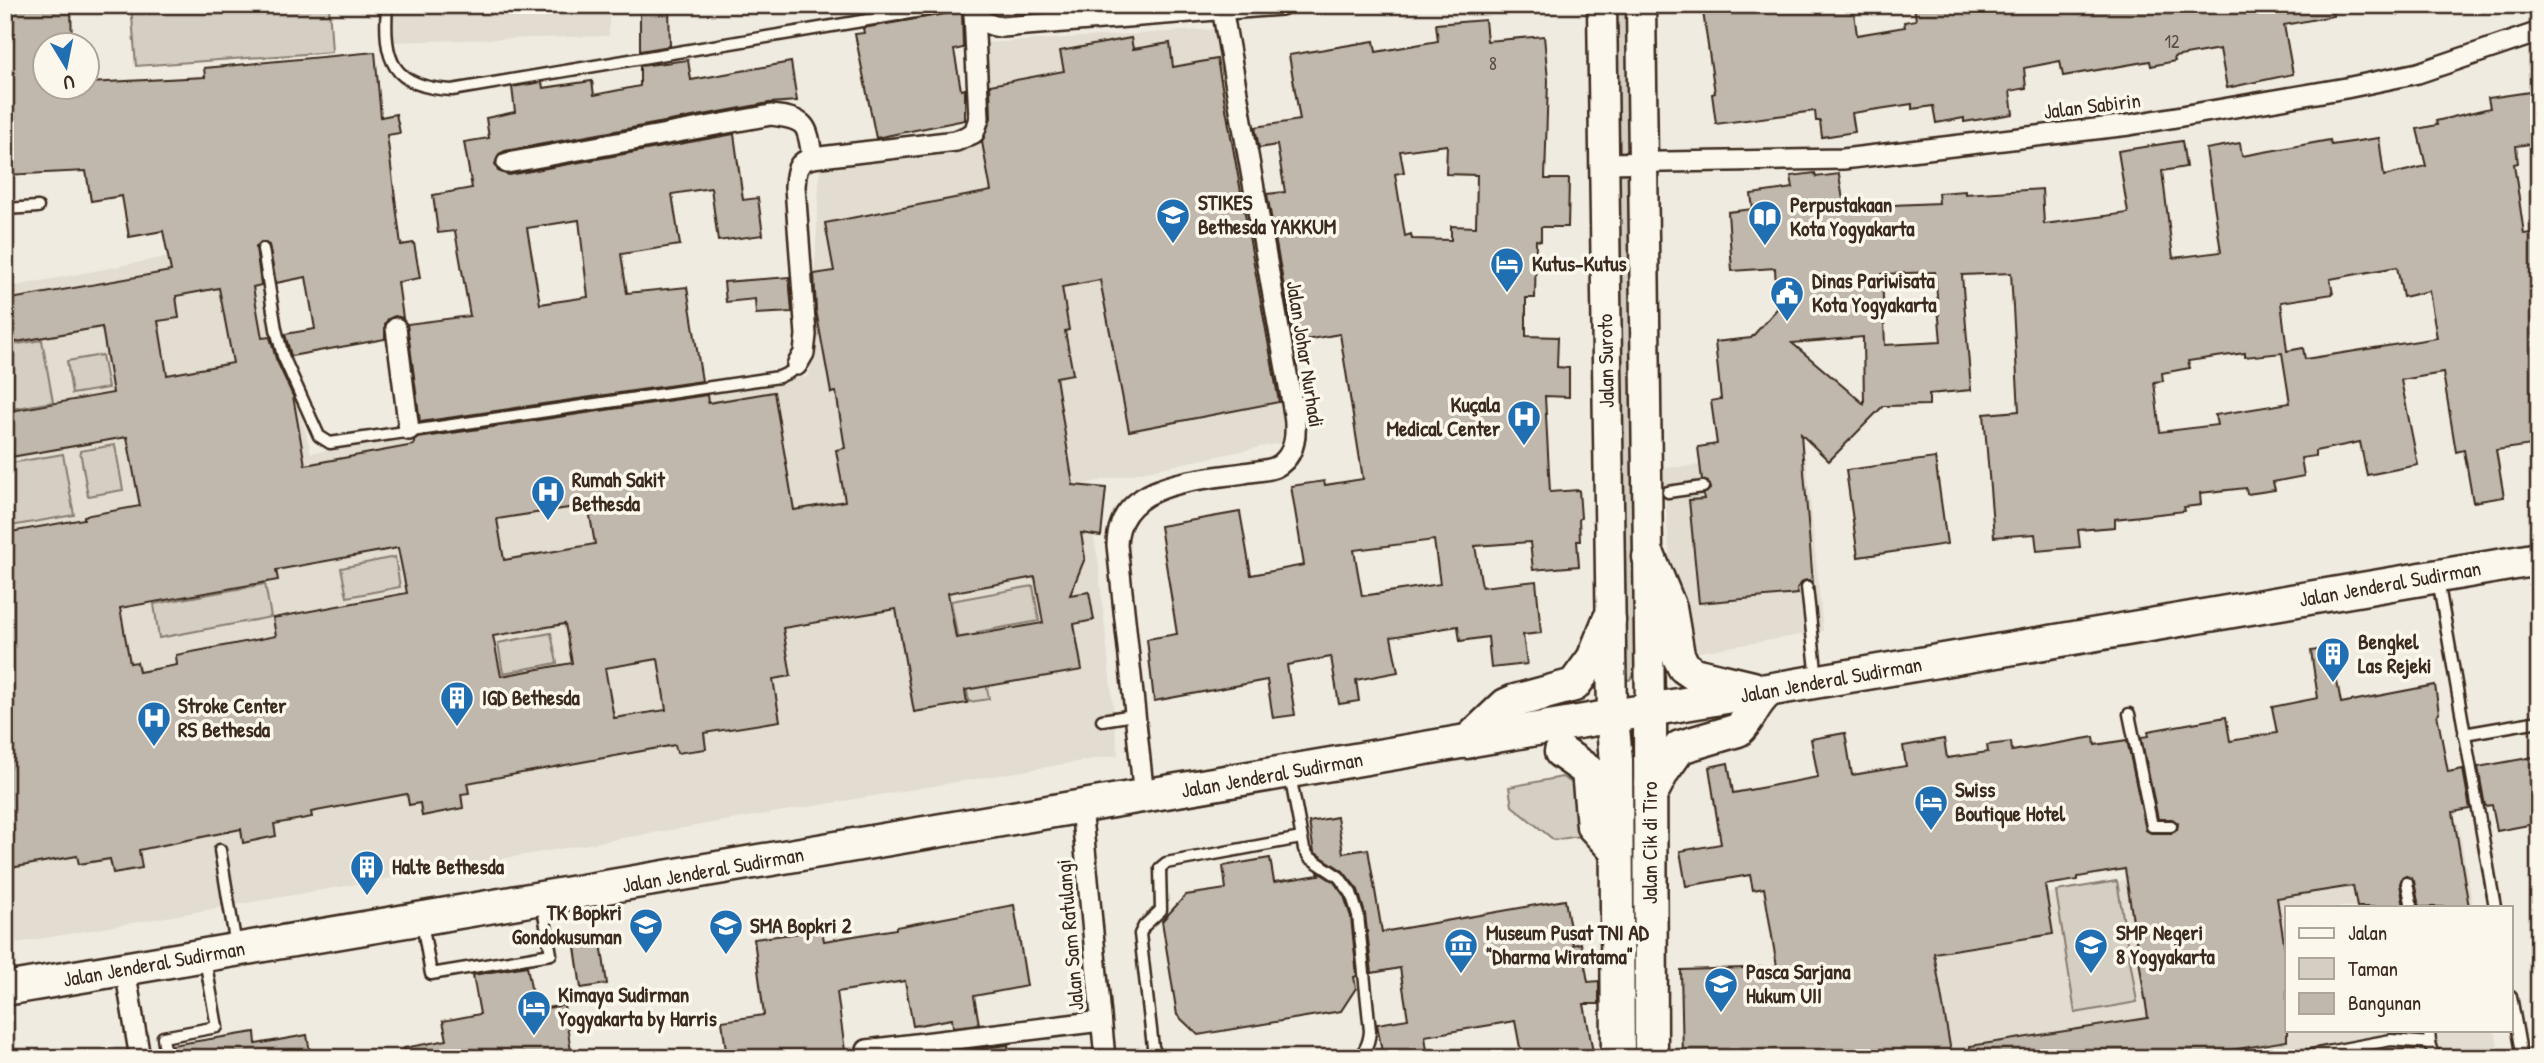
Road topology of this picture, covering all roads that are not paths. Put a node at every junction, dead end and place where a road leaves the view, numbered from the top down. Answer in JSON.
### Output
{"nodes":[{"id":1,"x":387,"y":5,"type":"edge"},
{"id":2,"x":1281,"y":5,"type":"edge"},
{"id":3,"x":1602,"y":5,"type":"edge"},
{"id":4,"x":1640,"y":5,"type":"edge"},
{"id":5,"x":968,"y":8,"type":"edge"},
{"id":6,"x":1222,"y":8,"type":"junction"},
{"id":7,"x":2539,"y":32,"type":"edge"},
{"id":8,"x":812,"y":158,"type":"junction"},
{"id":9,"x":1641,"y":162,"type":"junction"},
{"id":10,"x":507,"y":163,"type":"dead end"},
{"id":11,"x":1604,"y":163,"type":"junction"},
{"id":12,"x":38,"y":207,"type":"dead end"},
{"id":13,"x":5,"y":209,"type":"edge"},
{"id":14,"x":263,"y":249,"type":"dead end"},
{"id":15,"x":396,"y":328,"type":"dead end"},
{"id":16,"x":797,"y":365,"type":"joint"},
{"id":17,"x":409,"y":430,"type":"junction"},
{"id":18,"x":1703,"y":487,"type":"dead end"},
{"id":19,"x":1668,"y":492,"type":"dead end"},
{"id":20,"x":1649,"y":557,"type":"junction"},
{"id":21,"x":2539,"y":559,"type":"edge"},
{"id":22,"x":2437,"y":576,"type":"junction"},
{"id":23,"x":1807,"y":587,"type":"dead end"},
{"id":24,"x":1609,"y":620,"type":"junction"},
{"id":25,"x":1818,"y":682,"type":"junction"},
{"id":26,"x":1768,"y":691,"type":"junction"},
{"id":27,"x":1650,"y":711,"type":"junction"},
{"id":28,"x":2129,"y":714,"type":"dead end"},
{"id":29,"x":1135,"y":715,"type":"junction"},
{"id":30,"x":1612,"y":718,"type":"junction"},
{"id":31,"x":1102,"y":720,"type":"dead end"},
{"id":32,"x":2539,"y":721,"type":"edge"},
{"id":33,"x":2464,"y":734,"type":"junction"},
{"id":34,"x":1467,"y":742,"type":"junction"},
{"id":35,"x":1562,"y":752,"type":"dead end"},
{"id":36,"x":1289,"y":772,"type":"junction"},
{"id":37,"x":1144,"y":797,"type":"junction"},
{"id":38,"x":1649,"y":799,"type":"junction"},
{"id":39,"x":1081,"y":807,"type":"junction"},
{"id":40,"x":2171,"y":826,"type":"dead end"},
{"id":41,"x":1301,"y":838,"type":"junction"},
{"id":42,"x":219,"y":850,"type":"dead end"},
{"id":43,"x":1616,"y":851,"type":"junction"},
{"id":44,"x":2407,"y":883,"type":"dead end"},
{"id":45,"x":541,"y":899,"type":"junction"},
{"id":46,"x":2412,"y":906,"type":"edge"},
{"id":47,"x":2495,"y":906,"type":"edge"},
{"id":48,"x":421,"y":919,"type":"junction"},
{"id":49,"x":237,"y":950,"type":"junction"},
{"id":50,"x":204,"y":956,"type":"junction"},
{"id":51,"x":125,"y":969,"type":"junction"},
{"id":52,"x":5,"y":989,"type":"edge"},
{"id":53,"x":2512,"y":1002,"type":"edge"},
{"id":54,"x":1101,"y":1021,"type":"junction"},
{"id":55,"x":2429,"y":1032,"type":"edge"},
{"id":56,"x":2430,"y":1043,"type":"junction"},
{"id":57,"x":867,"y":1051,"type":"dead end"},
{"id":58,"x":140,"y":1058,"type":"edge"},
{"id":59,"x":166,"y":1058,"type":"edge"},
{"id":60,"x":1105,"y":1058,"type":"edge"},
{"id":61,"x":1158,"y":1058,"type":"edge"},
{"id":62,"x":1354,"y":1058,"type":"edge"},
{"id":63,"x":1618,"y":1058,"type":"edge"},
{"id":64,"x":1651,"y":1058,"type":"edge"},
{"id":65,"x":2295,"y":1058,"type":"edge"},
{"id":66,"x":2435,"y":1058,"type":"edge"},
{"id":67,"x":2522,"y":1058,"type":"edge"}],
"edges":[{"from":1,"to":5,"type":"lane"},
{"from":2,"to":6,"type":"street"},
{"from":3,"to":11,"type":"main road","name":"Jalan Suroto"},
{"from":4,"to":9,"type":"main road","name":"Jalan Suroto"},
{"from":5,"to":6,"type":"street"},
{"from":5,"to":8,"type":"street"},
{"from":6,"to":29,"type":"street","name":"Jalan Johar Nurhadi"},
{"from":7,"to":9,"type":"street","name":"Jalan Sabirin"},
{"from":8,"to":10,"type":"street"},
{"from":8,"to":16,"type":"street"},
{"from":9,"to":11,"type":"street","name":"Jalan Sabirin"},
{"from":9,"to":20,"type":"main road","name":"Jalan Suroto"},
{"from":11,"to":24,"type":"main road","name":"Jalan Suroto"},
{"from":12,"to":13,"type":"lane"},
{"from":14,"to":17,"type":"lane"},
{"from":15,"to":17,"type":"street"},
{"from":16,"to":17,"type":"lane"},
{"from":18,"to":19,"type":"lane"},
{"from":20,"to":26,"type":"main road"},
{"from":20,"to":27,"type":"main road","name":"Jalan Suroto"},
{"from":21,"to":22,"type":"main road","name":"Jalan Jenderal Sudirman"},
{"from":22,"to":25,"type":"main road","name":"Jalan Jenderal Sudirman"},
{"from":22,"to":33,"type":"lane"},
{"from":23,"to":25,"type":"lane"},
{"from":24,"to":30,"type":"main road","name":"Jalan Suroto"},
{"from":24,"to":34,"type":"main road"},
{"from":25,"to":26,"type":"main road","name":"Jalan Jenderal Sudirman"},
{"from":26,"to":27,"type":"main road","name":"Jalan Jenderal Sudirman"},
{"from":26,"to":38,"type":"main road"},
{"from":27,"to":30,"type":"main road","name":"Jalan Jenderal Sudirman"},
{"from":27,"to":38,"type":"main road","name":"Jalan Cik di Tiro"},
{"from":28,"to":40,"type":"lane"},
{"from":29,"to":31,"type":"lane"},
{"from":29,"to":37,"type":"street","name":"Jalan Johar Nurhadi"},
{"from":30,"to":34,"type":"main road","name":"Jalan Jenderal Sudirman"},
{"from":30,"to":43,"type":"main road","name":"Jalan Cik di Tiro"},
{"from":32,"to":33,"type":"lane"},
{"from":33,"to":47,"type":"lane"},
{"from":34,"to":36,"type":"main road","name":"Jalan Jenderal Sudirman"},
{"from":35,"to":43,"type":"main road"},
{"from":36,"to":37,"type":"main road","name":"Jalan Jenderal Sudirman"},
{"from":36,"to":41,"type":"lane"},
{"from":37,"to":39,"type":"main road","name":"Jalan Jenderal Sudirman"},
{"from":38,"to":64,"type":"main road","name":"Jalan Cik di Tiro"},
{"from":39,"to":45,"type":"main road","name":"Jalan Jenderal Sudirman"},
{"from":39,"to":54,"type":"street","name":"Jalan Sam Ratulangi"},
{"from":41,"to":61,"type":"lane"},
{"from":41,"to":62,"type":"lane"},
{"from":42,"to":49,"type":"lane"},
{"from":43,"to":63,"type":"main road","name":"Jalan Cik di Tiro"},
{"from":44,"to":46,"type":"lane"},
{"from":45,"to":48,"type":"main road","name":"Jalan Jenderal Sudirman"},
{"from":45,"to":48,"type":"lane"},
{"from":48,"to":49,"type":"main road","name":"Jalan Jenderal Sudirman"},
{"from":49,"to":50,"type":"main road","name":"Jalan Jenderal Sudirman"},
{"from":50,"to":51,"type":"main road","name":"Jalan Jenderal Sudirman"},
{"from":50,"to":59,"type":"lane"},
{"from":51,"to":52,"type":"main road","name":"Jalan Jenderal Sudirman"},
{"from":51,"to":58,"type":"street"},
{"from":53,"to":67,"type":"lane"},
{"from":54,"to":57,"type":"street"},
{"from":54,"to":60,"type":"street","name":"Jalan Sam Ratulangi"},
{"from":55,"to":56,"type":"lane"},
{"from":56,"to":65,"type":"lane"},
{"from":56,"to":66,"type":"lane"}]}
